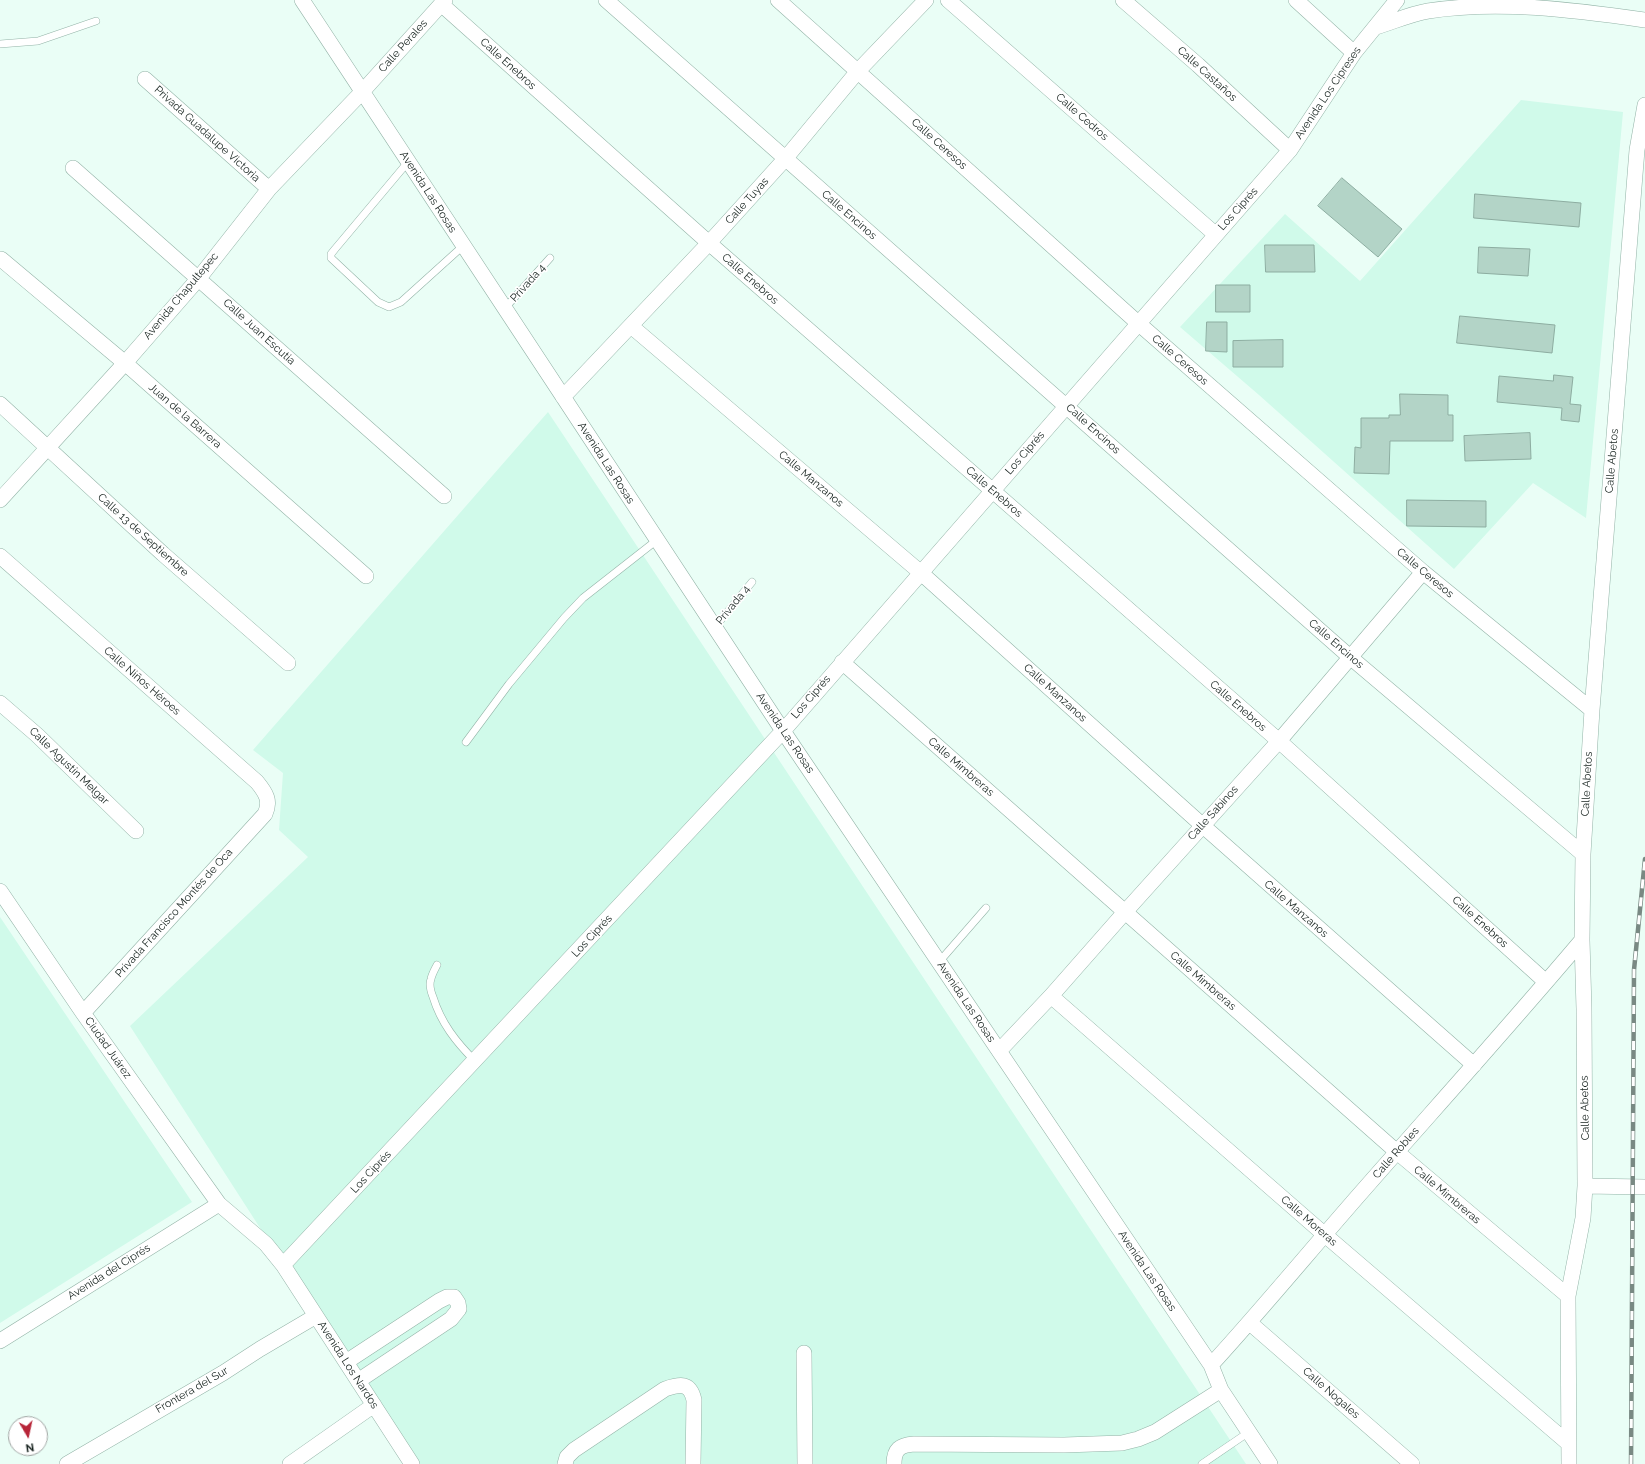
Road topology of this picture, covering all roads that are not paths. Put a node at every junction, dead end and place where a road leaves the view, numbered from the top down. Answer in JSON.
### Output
{"nodes":[{"id":1,"x":302,"y":0,"type":"edge"},
{"id":2,"x":606,"y":0,"type":"edge"},
{"id":3,"x":778,"y":0,"type":"edge"},
{"id":4,"x":926,"y":0,"type":"edge"},
{"id":5,"x":948,"y":0,"type":"edge"},
{"id":6,"x":1123,"y":0,"type":"edge"},
{"id":7,"x":1296,"y":0,"type":"edge"},
{"id":8,"x":1397,"y":0,"type":"edge"},
{"id":9,"x":443,"y":2,"type":"edge"},
{"id":10,"x":1645,"y":20,"type":"edge"},
{"id":11,"x":96,"y":21,"type":"dead end"},
{"id":12,"x":1376,"y":27,"type":"junction"},
{"id":13,"x":0,"y":44,"type":"edge"},
{"id":14,"x":1354,"y":53,"type":"junction"},
{"id":15,"x":858,"y":71,"type":"junction"},
{"id":16,"x":146,"y":79,"type":"dead end"},
{"id":17,"x":362,"y":92,"type":"junction"},
{"id":18,"x":1645,"y":106,"type":"edge"},
{"id":19,"x":1290,"y":150,"type":"junction"},
{"id":20,"x":785,"y":159,"type":"junction"},
{"id":21,"x":408,"y":162,"type":"junction"},
{"id":22,"x":74,"y":168,"type":"dead end"},
{"id":23,"x":269,"y":189,"type":"junction"},
{"id":24,"x":1215,"y":234,"type":"junction"},
{"id":25,"x":709,"y":243,"type":"junction"},
{"id":26,"x":463,"y":246,"type":"junction"},
{"id":27,"x":1,"y":258,"type":"edge"},
{"id":28,"x":550,"y":258,"type":"dead end"},
{"id":29,"x":199,"y":278,"type":"junction"},
{"id":30,"x":505,"y":308,"type":"junction"},
{"id":31,"x":1138,"y":323,"type":"junction"},
{"id":32,"x":630,"y":326,"type":"junction"},
{"id":33,"x":125,"y":363,"type":"junction"},
{"id":34,"x":563,"y":397,"type":"junction"},
{"id":35,"x":0,"y":404,"type":"edge"},
{"id":36,"x":1066,"y":405,"type":"junction"},
{"id":37,"x":46,"y":448,"type":"junction"},
{"id":38,"x":992,"y":491,"type":"junction"},
{"id":39,"x":444,"y":496,"type":"dead end"},
{"id":40,"x":0,"y":500,"type":"edge"},
{"id":41,"x":657,"y":540,"type":"junction"},
{"id":42,"x":0,"y":556,"type":"edge"},
{"id":43,"x":920,"y":572,"type":"junction"},
{"id":44,"x":1423,"y":572,"type":"junction"},
{"id":45,"x":366,"y":576,"type":"dead end"},
{"id":46,"x":752,"y":582,"type":"dead end"},
{"id":47,"x":715,"y":627,"type":"junction"},
{"id":48,"x":1350,"y":657,"type":"junction"},
{"id":49,"x":842,"y":662,"type":"junction"},
{"id":50,"x":288,"y":663,"type":"dead end"},
{"id":51,"x":0,"y":702,"type":"edge"},
{"id":52,"x":1592,"y":710,"type":"junction"},
{"id":53,"x":783,"y":731,"type":"junction"},
{"id":54,"x":1279,"y":741,"type":"junction"},
{"id":55,"x":466,"y":742,"type":"dead end"},
{"id":56,"x":265,"y":814,"type":"joint"},
{"id":57,"x":1202,"y":826,"type":"junction"},
{"id":58,"x":136,"y":831,"type":"dead end"},
{"id":59,"x":1583,"y":854,"type":"junction"},
{"id":60,"x":0,"y":891,"type":"edge"},
{"id":61,"x":986,"y":908,"type":"dead end"},
{"id":62,"x":1124,"y":912,"type":"junction"},
{"id":63,"x":1582,"y":940,"type":"junction"},
{"id":64,"x":939,"y":962,"type":"junction"},
{"id":65,"x":437,"y":965,"type":"dead end"},
{"id":66,"x":1546,"y":982,"type":"junction"},
{"id":67,"x":1051,"y":996,"type":"junction"},
{"id":68,"x":83,"y":1013,"type":"junction"},
{"id":69,"x":999,"y":1051,"type":"junction"},
{"id":70,"x":475,"y":1061,"type":"junction"},
{"id":71,"x":1474,"y":1065,"type":"junction"},
{"id":72,"x":1397,"y":1152,"type":"junction"},
{"id":73,"x":1586,"y":1186,"type":"junction"},
{"id":74,"x":1645,"y":1188,"type":"edge"},
{"id":75,"x":219,"y":1204,"type":"junction"},
{"id":76,"x":1325,"y":1235,"type":"junction"},
{"id":77,"x":283,"y":1265,"type":"junction"},
{"id":78,"x":1568,"y":1296,"type":"junction"},
{"id":79,"x":316,"y":1316,"type":"junction"},
{"id":80,"x":1250,"y":1323,"type":"junction"},
{"id":81,"x":0,"y":1341,"type":"edge"},
{"id":82,"x":804,"y":1353,"type":"dead end"},
{"id":83,"x":346,"y":1362,"type":"junction"},
{"id":84,"x":1211,"y":1365,"type":"junction"},
{"id":85,"x":358,"y":1381,"type":"junction"},
{"id":86,"x":1221,"y":1390,"type":"junction"},
{"id":87,"x":374,"y":1405,"type":"junction"},
{"id":88,"x":1249,"y":1432,"type":"junction"},
{"id":89,"x":1568,"y":1443,"type":"junction"},
{"id":90,"x":67,"y":1464,"type":"edge"},
{"id":91,"x":290,"y":1464,"type":"edge"},
{"id":92,"x":412,"y":1464,"type":"edge"},
{"id":93,"x":565,"y":1464,"type":"edge"},
{"id":94,"x":693,"y":1464,"type":"edge"},
{"id":95,"x":805,"y":1464,"type":"edge"},
{"id":96,"x":894,"y":1464,"type":"edge"},
{"id":97,"x":1202,"y":1464,"type":"edge"},
{"id":98,"x":1270,"y":1464,"type":"edge"},
{"id":99,"x":1412,"y":1464,"type":"edge"},
{"id":100,"x":1569,"y":1464,"type":"edge"}],
"edges":[{"from":1,"to":17,"type":"street","name":"Avenida Las Rosas"},
{"from":2,"to":20,"type":"street","name":"Calle Encinos"},
{"from":3,"to":15,"type":"street","name":"Calle Ceresos"},
{"from":4,"to":15,"type":"street","name":"Calle Tuyas"},
{"from":5,"to":24,"type":"street","name":"Calle Cedros"},
{"from":6,"to":19,"type":"street","name":"Calle Castaños"},
{"from":7,"to":14,"type":"street"},
{"from":8,"to":12,"type":"street","name":"Avenida Los Cipreses"},
{"from":9,"to":17,"type":"street","name":"Calle Perales"},
{"from":9,"to":25,"type":"street","name":"Calle Enebros"},
{"from":10,"to":12,"type":"street"},
{"from":11,"to":13,"type":"lane"},
{"from":12,"to":14,"type":"street","name":"Avenida Los Cipreses"},
{"from":14,"to":19,"type":"street","name":"Avenida Los Cipreses"},
{"from":15,"to":20,"type":"street","name":"Calle Tuyas"},
{"from":15,"to":31,"type":"street","name":"Calle Ceresos"},
{"from":16,"to":23,"type":"street","name":"Privada Guadalupe Victoria"},
{"from":17,"to":21,"type":"street","name":"Avenida Las Rosas"},
{"from":17,"to":23,"type":"street","name":"Avenida Chapultepec"},
{"from":18,"to":52,"type":"street","name":"Calle Abetos"},
{"from":19,"to":24,"type":"street","name":"Los Ciprés"},
{"from":20,"to":25,"type":"street","name":"Calle Tuyas"},
{"from":20,"to":36,"type":"street","name":"Calle Encinos"},
{"from":21,"to":26,"type":"street","name":"Avenida Las Rosas"},
{"from":21,"to":26,"type":"lane"},
{"from":22,"to":29,"type":"street","name":"Calle Juan Escutia"},
{"from":23,"to":29,"type":"street","name":"Avenida Chapultepec"},
{"from":24,"to":31,"type":"street","name":"Los Ciprés"},
{"from":25,"to":32,"type":"street","name":"Calle Tuyas"},
{"from":25,"to":38,"type":"street","name":"Calle Enebros"},
{"from":26,"to":30,"type":"street","name":"Avenida Las Rosas"},
{"from":27,"to":33,"type":"street","name":"Juan de la Barrera"},
{"from":28,"to":30,"type":"lane","name":"Privada 4"},
{"from":29,"to":33,"type":"street","name":"Avenida Chapultepec"},
{"from":29,"to":39,"type":"street","name":"Calle Juan Escutia"},
{"from":30,"to":34,"type":"street","name":"Avenida Las Rosas"},
{"from":31,"to":36,"type":"street","name":"Los Ciprés"},
{"from":31,"to":44,"type":"street","name":"Calle Ceresos"},
{"from":32,"to":34,"type":"street","name":"Calle Tuyas"},
{"from":32,"to":43,"type":"street","name":"Calle Manzanos"},
{"from":33,"to":37,"type":"street","name":"Avenida Chapultepec"},
{"from":33,"to":45,"type":"street","name":"Juan de la Barrera"},
{"from":34,"to":41,"type":"street","name":"Avenida Las Rosas"},
{"from":35,"to":37,"type":"street","name":"Calle 13 de Septiembre"},
{"from":36,"to":38,"type":"street","name":"Los Ciprés"},
{"from":36,"to":48,"type":"street","name":"Calle Encinos"},
{"from":37,"to":40,"type":"street","name":"Avenida Chapultepec"},
{"from":37,"to":50,"type":"street","name":"Calle 13 de Septiembre"},
{"from":38,"to":43,"type":"street","name":"Los Ciprés"},
{"from":38,"to":54,"type":"street","name":"Calle Enebros"},
{"from":41,"to":47,"type":"street","name":"Avenida Las Rosas"},
{"from":41,"to":55,"type":"lane"},
{"from":42,"to":56,"type":"street","name":"Calle Niños Héroes"},
{"from":43,"to":49,"type":"street","name":"Los Ciprés"},
{"from":43,"to":57,"type":"street","name":"Calle Manzanos"},
{"from":44,"to":48,"type":"street","name":"Calle Sabinos"},
{"from":44,"to":52,"type":"street","name":"Calle Ceresos"},
{"from":46,"to":47,"type":"lane","name":"Privada 4"},
{"from":47,"to":53,"type":"street","name":"Avenida Las Rosas"},
{"from":48,"to":54,"type":"street","name":"Calle Sabinos"},
{"from":48,"to":59,"type":"street","name":"Calle Encinos"},
{"from":49,"to":53,"type":"street","name":"Los Ciprés"},
{"from":49,"to":62,"type":"street","name":"Calle Mimbreras"},
{"from":51,"to":58,"type":"street","name":"Calle Agustín Melgar"},
{"from":52,"to":59,"type":"street","name":"Calle Abetos"},
{"from":53,"to":64,"type":"street","name":"Avenida Las Rosas"},
{"from":53,"to":70,"type":"street","name":"Los Ciprés"},
{"from":54,"to":57,"type":"street","name":"Calle Sabinos"},
{"from":54,"to":66,"type":"street","name":"Calle Enebros"},
{"from":56,"to":68,"type":"street","name":"Privada Francisco Montés de Oca"},
{"from":57,"to":62,"type":"street","name":"Calle Sabinos"},
{"from":57,"to":71,"type":"street","name":"Calle Manzanos"},
{"from":59,"to":63,"type":"street","name":"Calle Abetos"},
{"from":60,"to":68,"type":"street","name":"Ciudad Juárez"},
{"from":61,"to":64,"type":"lane"},
{"from":62,"to":67,"type":"street","name":"Calle Sabinos"},
{"from":62,"to":72,"type":"street","name":"Calle Mimbreras"},
{"from":63,"to":66,"type":"street","name":"Calle Robles"},
{"from":63,"to":73,"type":"street","name":"Calle Abetos"},
{"from":64,"to":69,"type":"street","name":"Avenida Las Rosas"},
{"from":65,"to":70,"type":"lane"},
{"from":66,"to":71,"type":"street","name":"Calle Robles"},
{"from":67,"to":69,"type":"street","name":"Calle Sabinos"},
{"from":67,"to":76,"type":"street","name":"Calle Moreras"},
{"from":68,"to":75,"type":"street","name":"Ciudad Juárez"},
{"from":69,"to":84,"type":"street","name":"Avenida Las Rosas"},
{"from":70,"to":77,"type":"street","name":"Los Ciprés"},
{"from":71,"to":72,"type":"street","name":"Calle Robles"},
{"from":72,"to":76,"type":"street","name":"Calle Robles"},
{"from":72,"to":78,"type":"street","name":"Calle Mimbreras"},
{"from":73,"to":74,"type":"street"},
{"from":73,"to":78,"type":"street","name":"Calle Abetos"},
{"from":75,"to":77,"type":"street","name":"Ciudad Juárez"},
{"from":75,"to":81,"type":"street","name":"Avenida del Ciprés"},
{"from":76,"to":80,"type":"street","name":"Calle Robles"},
{"from":76,"to":89,"type":"street","name":"Calle Moreras"},
{"from":77,"to":79,"type":"street","name":"Avenida Los Nardos"},
{"from":78,"to":89,"type":"street","name":"Calle Abetos"},
{"from":79,"to":83,"type":"street","name":"Avenida Los Nardos"},
{"from":79,"to":90,"type":"street","name":"Frontera del Sur"},
{"from":80,"to":84,"type":"street","name":"Calle Robles"},
{"from":80,"to":99,"type":"street","name":"Calle Nogales"},
{"from":82,"to":95,"type":"street"},
{"from":83,"to":85,"type":"street","name":"Avenida Los Nardos"},
{"from":83,"to":85,"type":"street"},
{"from":84,"to":86,"type":"street","name":"Avenida Las Rosas"},
{"from":85,"to":87,"type":"street","name":"Avenida Los Nardos"},
{"from":86,"to":88,"type":"street","name":"Avenida Las Rosas"},
{"from":86,"to":96,"type":"street"},
{"from":87,"to":91,"type":"street"},
{"from":87,"to":92,"type":"street","name":"Avenida Los Nardos"},
{"from":88,"to":97,"type":"lane"},
{"from":88,"to":98,"type":"street","name":"Avenida Las Rosas"},
{"from":89,"to":100,"type":"street","name":"Calle Abetos"},
{"from":93,"to":94,"type":"street"}]}
